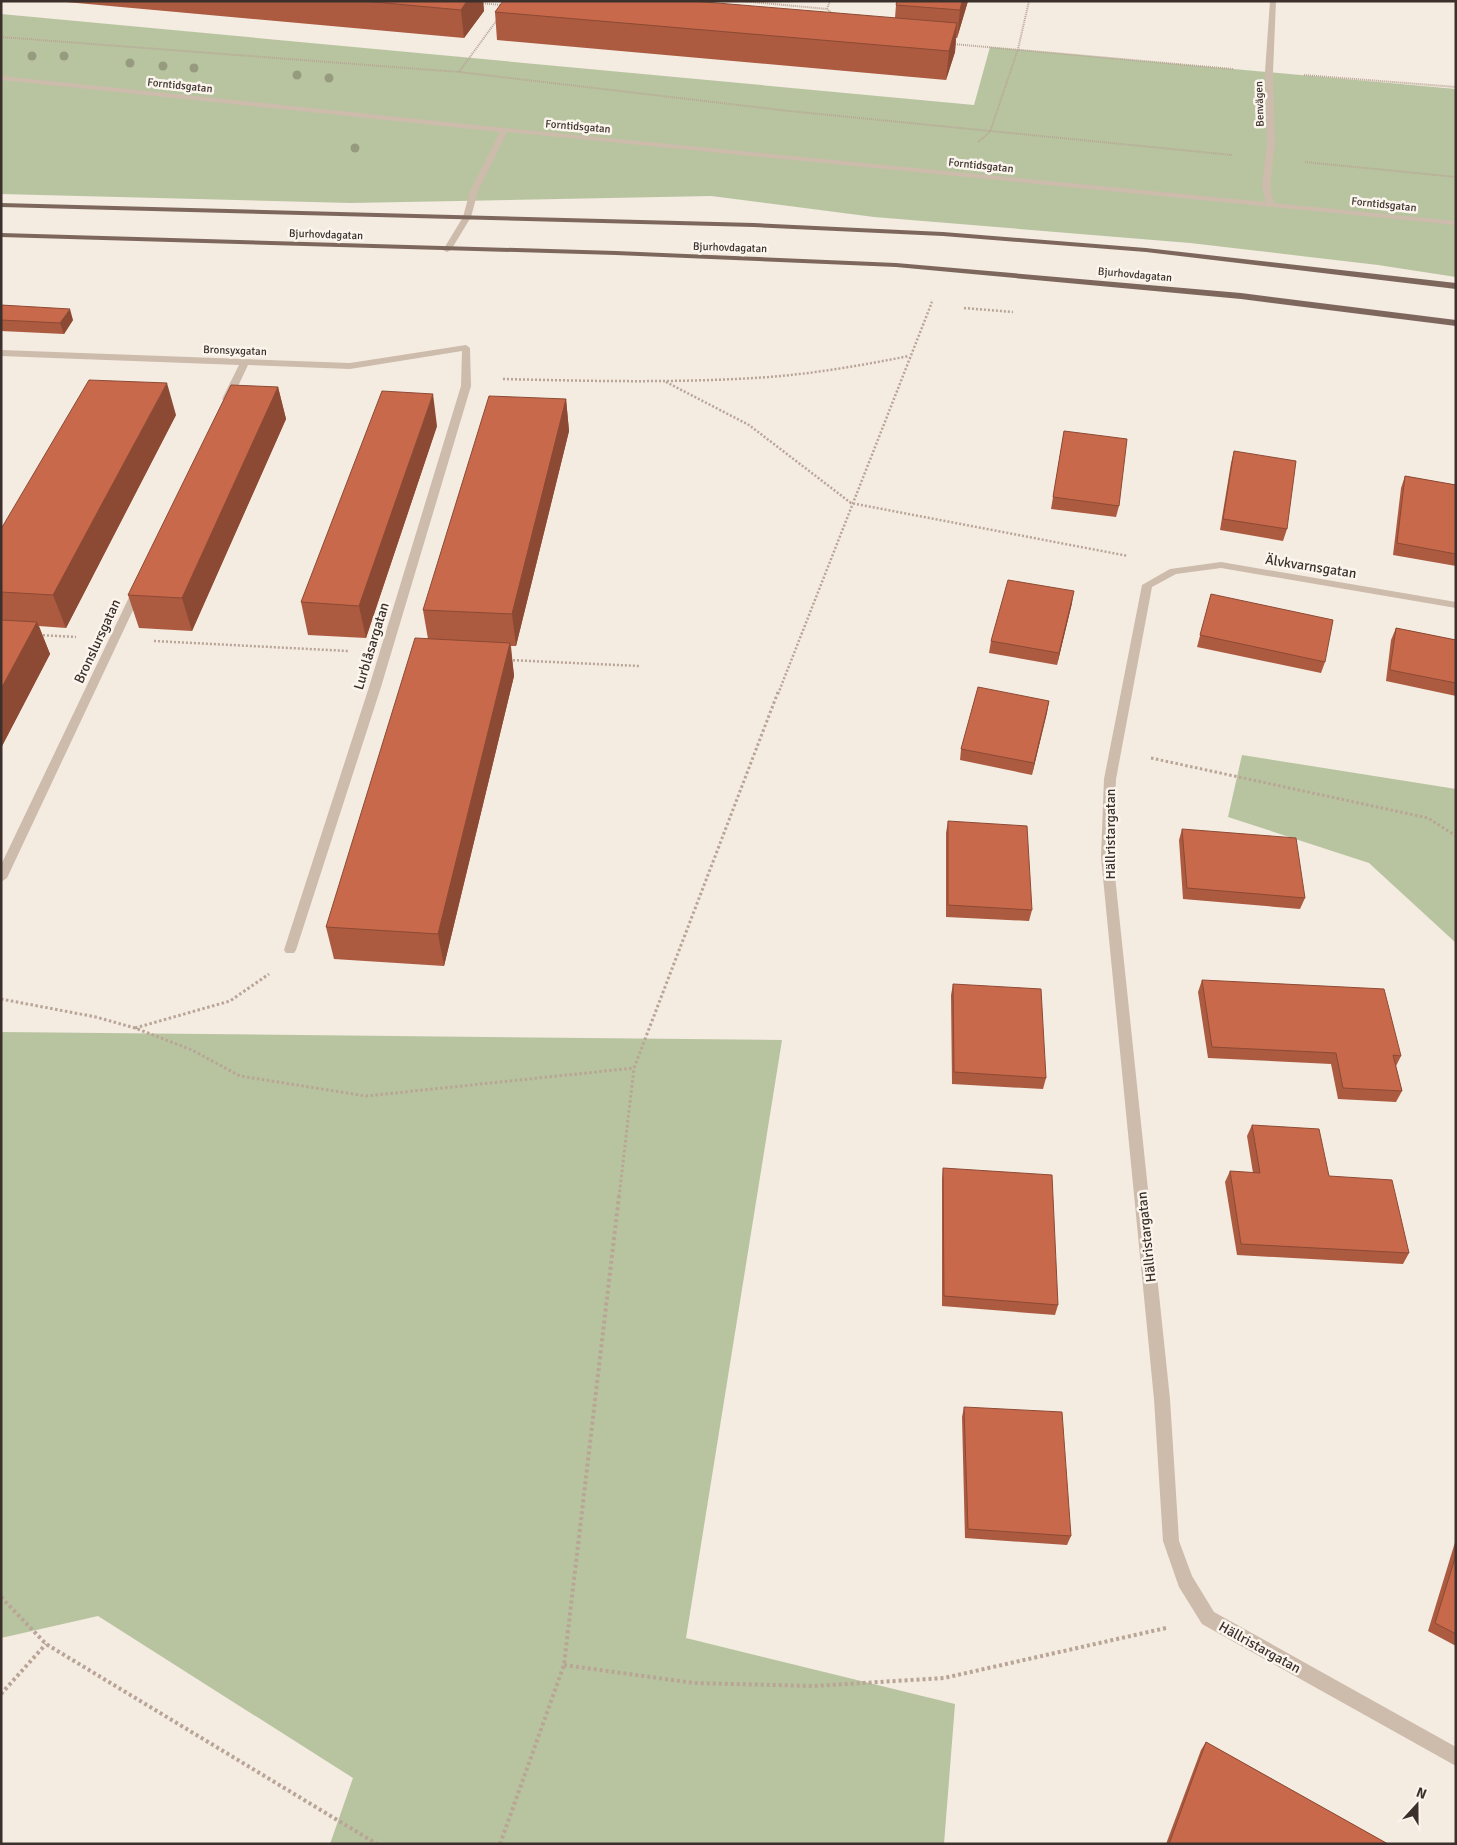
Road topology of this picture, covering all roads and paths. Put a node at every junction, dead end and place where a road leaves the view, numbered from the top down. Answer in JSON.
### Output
{"nodes":[{"id":1,"x":741,"y":1,"type":"edge"},
{"id":2,"x":830,"y":1,"type":"edge"},
{"id":3,"x":1028,"y":1,"type":"edge"},
{"id":4,"x":1273,"y":1,"type":"edge"},
{"id":5,"x":473,"y":3,"type":"dead end"},
{"id":6,"x":508,"y":6,"type":"edge"},
{"id":7,"x":827,"y":9,"type":"junction"},
{"id":8,"x":502,"y":13,"type":"edge"},
{"id":9,"x":834,"y":14,"type":"edge"},
{"id":10,"x":1,"y":37,"type":"edge"},
{"id":11,"x":953,"y":44,"type":"edge"},
{"id":12,"x":1018,"y":49,"type":"junction"},
{"id":13,"x":459,"y":72,"type":"junction"},
{"id":14,"x":1,"y":78,"type":"edge"},
{"id":15,"x":505,"y":130,"type":"junction"},
{"id":16,"x":990,"y":132,"type":"junction"},
{"id":17,"x":1232,"y":155,"type":"dead end"},
{"id":18,"x":1299,"y":162,"type":"dead end"},
{"id":19,"x":1456,"y":177,"type":"edge"},
{"id":20,"x":1270,"y":204,"type":"junction"},
{"id":21,"x":1,"y":205,"type":"edge"},
{"id":22,"x":467,"y":217,"type":"junction"},
{"id":23,"x":1456,"y":223,"type":"edge"},
{"id":24,"x":1,"y":235,"type":"edge"},
{"id":25,"x":448,"y":250,"type":"junction"},
{"id":26,"x":1456,"y":286,"type":"edge"},
{"id":27,"x":933,"y":293,"type":"dead end"},
{"id":28,"x":1456,"y":323,"type":"edge"},
{"id":29,"x":466,"y":348,"type":"junction"},
{"id":30,"x":1,"y":353,"type":"edge"},
{"id":31,"x":909,"y":356,"type":"junction"},
{"id":32,"x":245,"y":362,"type":"junction"},
{"id":33,"x":666,"y":382,"type":"junction"},
{"id":34,"x":224,"y":406,"type":"edge"},
{"id":35,"x":851,"y":503,"type":"junction"},
{"id":36,"x":1168,"y":574,"type":"junction"},
{"id":37,"x":144,"y":576,"type":"edge"},
{"id":38,"x":1456,"y":605,"type":"edge"},
{"id":39,"x":30,"y":634,"type":"edge"},
{"id":40,"x":114,"y":639,"type":"junction"},
{"id":41,"x":385,"y":654,"type":"junction"},
{"id":42,"x":502,"y":659,"type":"edge"},
{"id":43,"x":639,"y":666,"type":"dead end"},
{"id":44,"x":1115,"y":750,"type":"junction"},
{"id":45,"x":1456,"y":836,"type":"edge"},
{"id":46,"x":1,"y":878,"type":"edge"},
{"id":47,"x":290,"y":950,"type":"joint"},
{"id":48,"x":1,"y":999,"type":"edge"},
{"id":49,"x":135,"y":1028,"type":"junction"},
{"id":50,"x":634,"y":1068,"type":"junction"},
{"id":51,"x":1,"y":1597,"type":"edge"},
{"id":52,"x":1208,"y":1618,"type":"junction"},
{"id":53,"x":46,"y":1644,"type":"junction"},
{"id":54,"x":564,"y":1666,"type":"junction"},
{"id":55,"x":1,"y":1694,"type":"edge"},
{"id":56,"x":1456,"y":1756,"type":"edge"},
{"id":57,"x":377,"y":1844,"type":"edge"},
{"id":58,"x":500,"y":1844,"type":"edge"}],
"edges":[{"from":1,"to":7,"type":"path"},
{"from":2,"to":7,"type":"path"},
{"from":3,"to":12,"type":"path"},
{"from":4,"to":20,"type":"street","name":"Benvägen"},
{"from":5,"to":6,"type":"path"},
{"from":7,"to":9,"type":"path"},
{"from":8,"to":13,"type":"path"},
{"from":10,"to":13,"type":"path"},
{"from":11,"to":12,"type":"path"},
{"from":12,"to":16,"type":"path"},
{"from":13,"to":16,"type":"path"},
{"from":14,"to":15,"type":"street","name":"Forntidsgatan"},
{"from":15,"to":20,"type":"street","name":"Forntidsgatan"},
{"from":15,"to":22,"type":"street"},
{"from":16,"to":17,"type":"path"},
{"from":18,"to":19,"type":"path"},
{"from":20,"to":23,"type":"street","name":"Forntidsgatan"},
{"from":21,"to":22,"type":"main road","name":"Bjurhovdagatan"},
{"from":22,"to":25,"type":"street"},
{"from":22,"to":26,"type":"main road","name":"Bjurhovdagatan"},
{"from":24,"to":25,"type":"main road","name":"Bjurhovdagatan"},
{"from":25,"to":28,"type":"main road","name":"Bjurhovdagatan"},
{"from":27,"to":31,"type":"path"},
{"from":29,"to":32,"type":"street","name":"Bronsyxgatan"},
{"from":29,"to":33,"type":"path"},
{"from":29,"to":41,"type":"street","name":"Lurblåsargatan"},
{"from":30,"to":32,"type":"street","name":"Bronsyxgatan"},
{"from":31,"to":33,"type":"path"},
{"from":31,"to":35,"type":"path"},
{"from":32,"to":34,"type":"street"},
{"from":33,"to":35,"type":"path"},
{"from":35,"to":36,"type":"path"},
{"from":35,"to":50,"type":"path"},
{"from":36,"to":38,"type":"street","name":"Älvkvarnsgatan"},
{"from":36,"to":44,"type":"street","name":"Hällristargatan"},
{"from":37,"to":40,"type":"street","name":"Bronslursgatan"},
{"from":39,"to":40,"type":"path"},
{"from":40,"to":41,"type":"path"},
{"from":40,"to":46,"type":"street","name":"Bronslursgatan"},
{"from":41,"to":47,"type":"street","name":"Lurblåsargatan"},
{"from":42,"to":43,"type":"path"},
{"from":44,"to":45,"type":"path"},
{"from":44,"to":52,"type":"street","name":"Hällristargatan"},
{"from":47,"to":49,"type":"path"},
{"from":48,"to":49,"type":"path"},
{"from":49,"to":50,"type":"path"},
{"from":50,"to":54,"type":"path"},
{"from":51,"to":53,"type":"path"},
{"from":52,"to":54,"type":"path"},
{"from":52,"to":56,"type":"street","name":"Hällristargatan"},
{"from":53,"to":55,"type":"path"},
{"from":53,"to":57,"type":"path"},
{"from":54,"to":58,"type":"path"}]}
